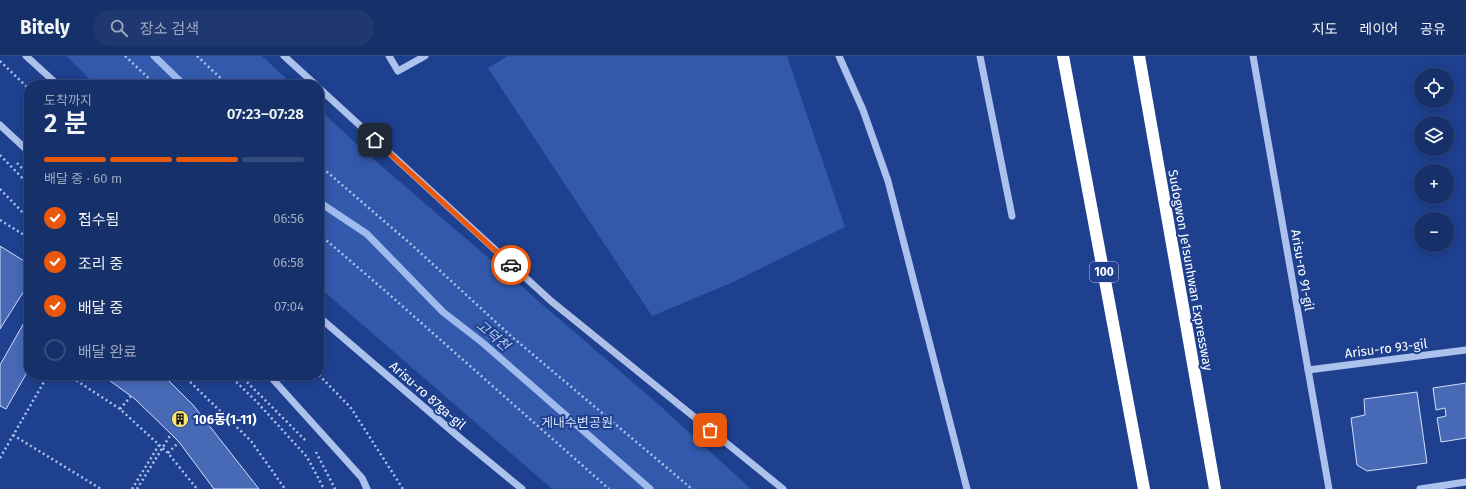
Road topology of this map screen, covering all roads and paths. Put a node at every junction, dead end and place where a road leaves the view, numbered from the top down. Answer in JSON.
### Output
{"nodes":[{"id":1,"x":26,"y":56,"type":"edge"},
{"id":2,"x":125,"y":56,"type":"edge"},
{"id":3,"x":197,"y":56,"type":"edge"},
{"id":4,"x":284,"y":56,"type":"edge"},
{"id":5,"x":390,"y":56,"type":"edge"},
{"id":6,"x":425,"y":56,"type":"edge"},
{"id":7,"x":839,"y":56,"type":"edge"},
{"id":8,"x":980,"y":56,"type":"edge"},
{"id":9,"x":1063,"y":56,"type":"edge"},
{"id":10,"x":1139,"y":56,"type":"edge"},
{"id":11,"x":1253,"y":56,"type":"edge"},
{"id":12,"x":0,"y":61,"type":"edge"},
{"id":13,"x":52,"y":80,"type":"edge"},
{"id":14,"x":151,"y":80,"type":"edge"},
{"id":15,"x":223,"y":80,"type":"edge"},
{"id":16,"x":310,"y":80,"type":"edge"},
{"id":17,"x":24,"y":84,"type":"edge"},
{"id":18,"x":324,"y":93,"type":"edge"},
{"id":19,"x":0,"y":125,"type":"edge"},
{"id":20,"x":24,"y":147,"type":"edge"},
{"id":21,"x":0,"y":155,"type":"edge"},
{"id":22,"x":324,"y":169,"type":"edge"},
{"id":23,"x":24,"y":180,"type":"edge"},
{"id":24,"x":0,"y":189,"type":"edge"},
{"id":25,"x":24,"y":214,"type":"edge"},
{"id":26,"x":1012,"y":216,"type":"dead end"},
{"id":27,"x":0,"y":220,"type":"edge"},
{"id":28,"x":24,"y":235,"type":"edge"},
{"id":29,"x":324,"y":238,"type":"edge"},
{"id":30,"x":324,"y":321,"type":"edge"},
{"id":31,"x":1466,"y":350,"type":"edge"},
{"id":32,"x":1308,"y":370,"type":"junction"},
{"id":33,"x":45,"y":380,"type":"edge"},
{"id":34,"x":76,"y":380,"type":"edge"},
{"id":35,"x":188,"y":380,"type":"edge"},
{"id":36,"x":234,"y":380,"type":"edge"},
{"id":37,"x":245,"y":380,"type":"edge"},
{"id":38,"x":274,"y":380,"type":"edge"},
{"id":39,"x":324,"y":380,"type":"edge"},
{"id":40,"x":131,"y":396,"type":"dead end"},
{"id":41,"x":120,"y":409,"type":"junction"},
{"id":42,"x":171,"y":434,"type":"dead end"},
{"id":43,"x":13,"y":435,"type":"junction"},
{"id":44,"x":179,"y":442,"type":"dead end"},
{"id":45,"x":159,"y":445,"type":"junction"},
{"id":46,"x":311,"y":446,"type":"dead end"},
{"id":47,"x":316,"y":451,"type":"dead end"},
{"id":48,"x":168,"y":453,"type":"junction"},
{"id":49,"x":0,"y":458,"type":"edge"},
{"id":50,"x":1466,"y":482,"type":"edge"},
{"id":51,"x":100,"y":489,"type":"edge"},
{"id":52,"x":132,"y":489,"type":"edge"},
{"id":53,"x":137,"y":489,"type":"edge"},
{"id":54,"x":198,"y":489,"type":"edge"},
{"id":55,"x":285,"y":489,"type":"edge"},
{"id":56,"x":324,"y":489,"type":"edge"},
{"id":57,"x":335,"y":489,"type":"edge"},
{"id":58,"x":367,"y":489,"type":"edge"},
{"id":59,"x":403,"y":489,"type":"edge"},
{"id":60,"x":522,"y":489,"type":"edge"},
{"id":61,"x":609,"y":489,"type":"edge"},
{"id":62,"x":692,"y":489,"type":"edge"},
{"id":63,"x":783,"y":489,"type":"edge"},
{"id":64,"x":967,"y":489,"type":"edge"},
{"id":65,"x":1144,"y":489,"type":"edge"},
{"id":66,"x":1215,"y":489,"type":"edge"},
{"id":67,"x":1329,"y":489,"type":"edge"},
{"id":68,"x":1420,"y":489,"type":"edge"}],
"edges":[{"from":1,"to":13,"type":"street"},
{"from":2,"to":14,"type":"path"},
{"from":3,"to":15,"type":"path"},
{"from":4,"to":16,"type":"street"},
{"from":5,"to":6,"type":"street"},
{"from":7,"to":64,"type":"street"},
{"from":8,"to":26,"type":"street"},
{"from":9,"to":65,"type":"highway","number":"100"},
{"from":10,"to":66,"type":"highway","name":"Sudogwon Je1sunhwan Expressway"},
{"from":11,"to":32,"type":"street","name":"Arisu-ro 91-gil"},
{"from":12,"to":17,"type":"path"},
{"from":18,"to":63,"type":"street"},
{"from":19,"to":20,"type":"street"},
{"from":21,"to":23,"type":"path"},
{"from":22,"to":62,"type":"path"},
{"from":24,"to":25,"type":"path"},
{"from":27,"to":28,"type":"path"},
{"from":29,"to":61,"type":"path"},
{"from":30,"to":60,"type":"street","name":"Arisu-ro 87ga-gil"},
{"from":31,"to":32,"type":"street","name":"Arisu-ro 93-gil"},
{"from":32,"to":67,"type":"street","name":"Arisu-ro 91-gil"},
{"from":33,"to":43,"type":"path"},
{"from":34,"to":41,"type":"path"},
{"from":35,"to":55,"type":"path"},
{"from":36,"to":56,"type":"path"},
{"from":37,"to":46,"type":"path"},
{"from":38,"to":58,"type":"street"},
{"from":39,"to":59,"type":"path"},
{"from":40,"to":41,"type":"path"},
{"from":41,"to":45,"type":"path"},
{"from":42,"to":53,"type":"path","bridge":true},
{"from":43,"to":49,"type":"path"},
{"from":43,"to":51,"type":"path"},
{"from":44,"to":48,"type":"path"},
{"from":45,"to":48,"type":"path"},
{"from":45,"to":52,"type":"path"},
{"from":47,"to":57,"type":"path"},
{"from":48,"to":54,"type":"path"},
{"from":50,"to":68,"type":"street"}]}
